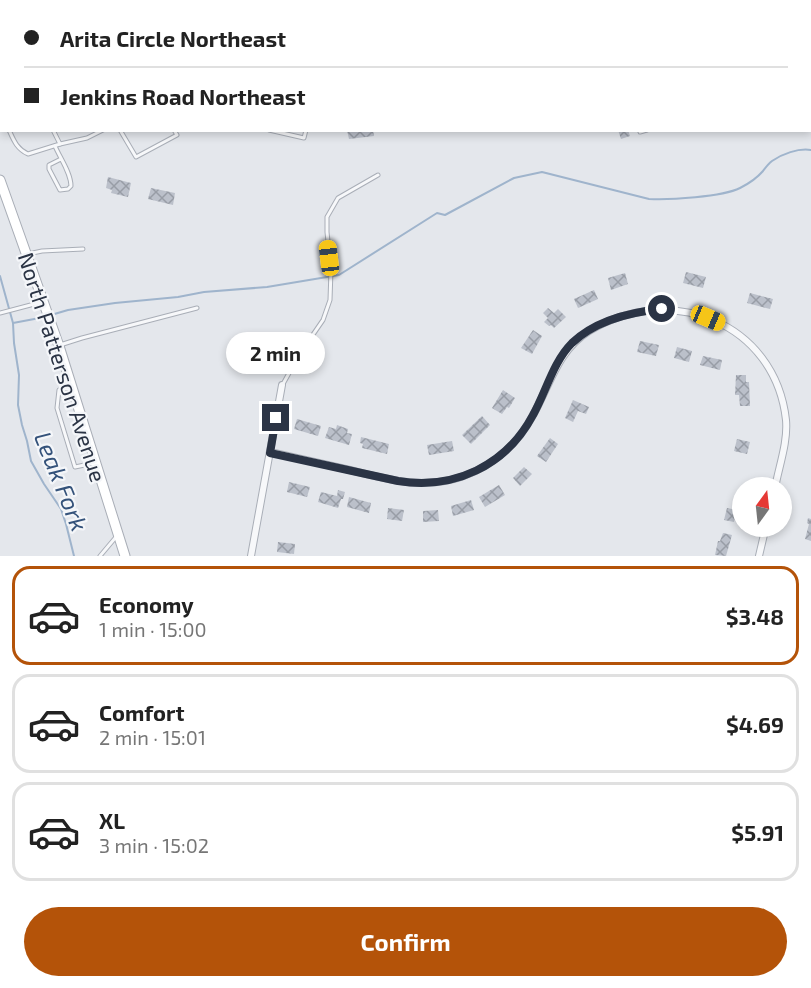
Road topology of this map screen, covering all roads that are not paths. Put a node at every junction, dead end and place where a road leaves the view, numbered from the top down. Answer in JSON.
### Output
{"nodes":[{"id":1,"x":10,"y":132,"type":"edge"},
{"id":2,"x":54,"y":132,"type":"edge"},
{"id":3,"x":99,"y":132,"type":"edge"},
{"id":4,"x":121,"y":132,"type":"edge"},
{"id":5,"x":175,"y":132,"type":"edge"},
{"id":6,"x":278,"y":132,"type":"edge"},
{"id":7,"x":306,"y":132,"type":"edge"},
{"id":8,"x":60,"y":144,"type":"junction"},
{"id":9,"x":55,"y":146,"type":"junction"},
{"id":10,"x":61,"y":159,"type":"junction"},
{"id":11,"x":378,"y":175,"type":"dead end"},
{"id":12,"x":0,"y":180,"type":"edge"},
{"id":13,"x":82,"y":249,"type":"dead end"},
{"id":14,"x":27,"y":254,"type":"junction"},
{"id":15,"x":43,"y":301,"type":"junction"},
{"id":16,"x":197,"y":308,"type":"dead end"},
{"id":17,"x":0,"y":313,"type":"edge"},
{"id":18,"x":58,"y":346,"type":"junction"},
{"id":19,"x":282,"y":386,"type":"joint"},
{"id":20,"x":72,"y":388,"type":"junction"},
{"id":21,"x":270,"y":453,"type":"junction"},
{"id":22,"x":95,"y":462,"type":"junction"},
{"id":23,"x":777,"y":477,"type":"edge"},
{"id":24,"x":118,"y":535,"type":"junction"},
{"id":25,"x":763,"y":537,"type":"edge"},
{"id":26,"x":100,"y":556,"type":"edge"},
{"id":27,"x":124,"y":556,"type":"edge"},
{"id":28,"x":251,"y":556,"type":"edge"},
{"id":29,"x":759,"y":556,"type":"edge"}],
"edges":[{"from":1,"to":9,"type":"lane"},
{"from":2,"to":8,"type":"lane"},
{"from":3,"to":8,"type":"lane"},
{"from":4,"to":5,"type":"lane"},
{"from":6,"to":7,"type":"lane"},
{"from":8,"to":9,"type":"lane"},
{"from":9,"to":10,"type":"lane"},
{"from":10,"to":10,"type":"lane"},
{"from":11,"to":19,"type":"lane"},
{"from":12,"to":14,"type":"main road","name":"North Patterson Avenue"},
{"from":13,"to":14,"type":"lane"},
{"from":14,"to":15,"type":"main road","name":"North Patterson Avenue"},
{"from":15,"to":17,"type":"lane"},
{"from":15,"to":18,"type":"main road","name":"North Patterson Avenue"},
{"from":16,"to":18,"type":"lane"},
{"from":18,"to":20,"type":"main road","name":"North Patterson Avenue"},
{"from":19,"to":21,"type":"street"},
{"from":20,"to":22,"type":"main road","name":"North Patterson Avenue"},
{"from":20,"to":22,"type":"lane"},
{"from":21,"to":23,"type":"street"},
{"from":21,"to":28,"type":"street"},
{"from":22,"to":24,"type":"main road","name":"North Patterson Avenue"},
{"from":24,"to":26,"type":"lane"},
{"from":24,"to":27,"type":"main road","name":"North Patterson Avenue"},
{"from":25,"to":29,"type":"street"}]}
